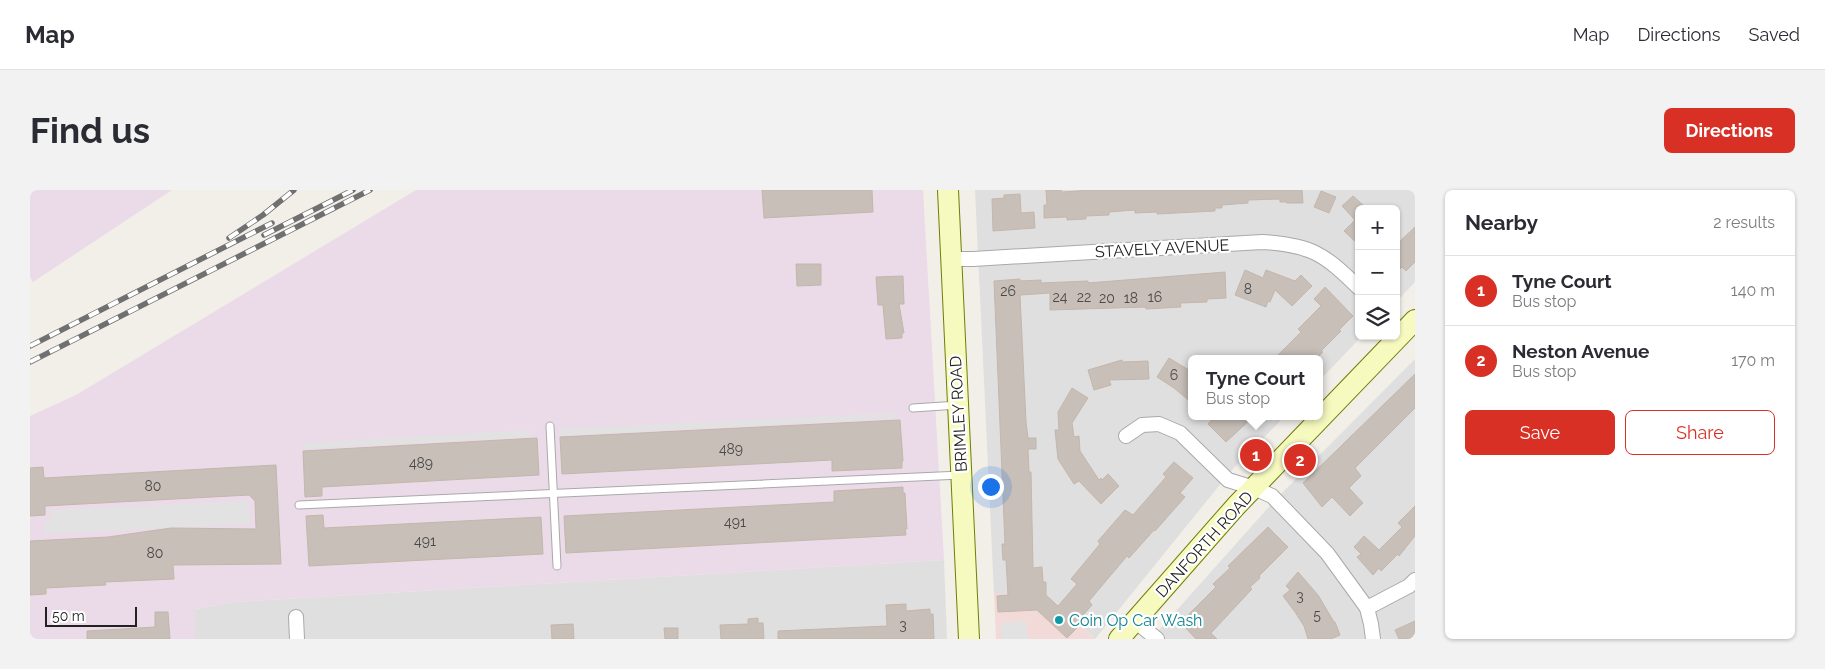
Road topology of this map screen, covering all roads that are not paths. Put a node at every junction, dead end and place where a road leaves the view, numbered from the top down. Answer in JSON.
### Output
{"nodes":[{"id":1,"x":948,"y":190,"type":"edge"},
{"id":2,"x":951,"y":259,"type":"junction"},
{"id":3,"x":1355,"y":284,"type":"edge"},
{"id":4,"x":1405,"y":325,"type":"edge"},
{"id":5,"x":958,"y":405,"type":"junction"},
{"id":6,"x":913,"y":408,"type":"dead end"},
{"id":7,"x":1323,"y":414,"type":"edge"},
{"id":8,"x":1317,"y":420,"type":"edge"},
{"id":9,"x":550,"y":426,"type":"dead end"},
{"id":10,"x":1126,"y":436,"type":"dead end"},
{"id":11,"x":961,"y":475,"type":"junction"},
{"id":12,"x":1254,"y":488,"type":"junction"},
{"id":13,"x":553,"y":494,"type":"junction"},
{"id":14,"x":299,"y":505,"type":"dead end"},
{"id":15,"x":557,"y":566,"type":"dead end"},
{"id":16,"x":1415,"y":580,"type":"edge"},
{"id":17,"x":1367,"y":608,"type":"junction"},
{"id":18,"x":296,"y":617,"type":"dead end"},
{"id":19,"x":1135,"y":621,"type":"junction"},
{"id":20,"x":297,"y":639,"type":"edge"},
{"id":21,"x":969,"y":639,"type":"edge"},
{"id":22,"x":1119,"y":639,"type":"edge"},
{"id":23,"x":1157,"y":639,"type":"edge"},
{"id":24,"x":1372,"y":639,"type":"edge"}],
"edges":[{"from":1,"to":2,"type":"main road","name":"BRIMLEY ROAD"},
{"from":2,"to":3,"type":"street","name":"STAVELY AVENUE"},
{"from":2,"to":5,"type":"main road","name":"BRIMLEY ROAD"},
{"from":4,"to":7,"type":"main road","name":"DANFORTH ROAD"},
{"from":5,"to":6,"type":"lane"},
{"from":5,"to":11,"type":"main road","name":"BRIMLEY ROAD"},
{"from":8,"to":12,"type":"main road","name":"DANFORTH ROAD"},
{"from":9,"to":13,"type":"lane"},
{"from":10,"to":12,"type":"street"},
{"from":11,"to":13,"type":"lane"},
{"from":11,"to":21,"type":"main road","name":"BRIMLEY ROAD"},
{"from":12,"to":17,"type":"street"},
{"from":12,"to":19,"type":"main road","name":"DANFORTH ROAD"},
{"from":13,"to":14,"type":"lane"},
{"from":13,"to":15,"type":"lane"},
{"from":16,"to":17,"type":"street"},
{"from":17,"to":24,"type":"street"},
{"from":18,"to":20,"type":"street"},
{"from":19,"to":22,"type":"main road","name":"DANFORTH ROAD"},
{"from":19,"to":23,"type":"street"}]}
